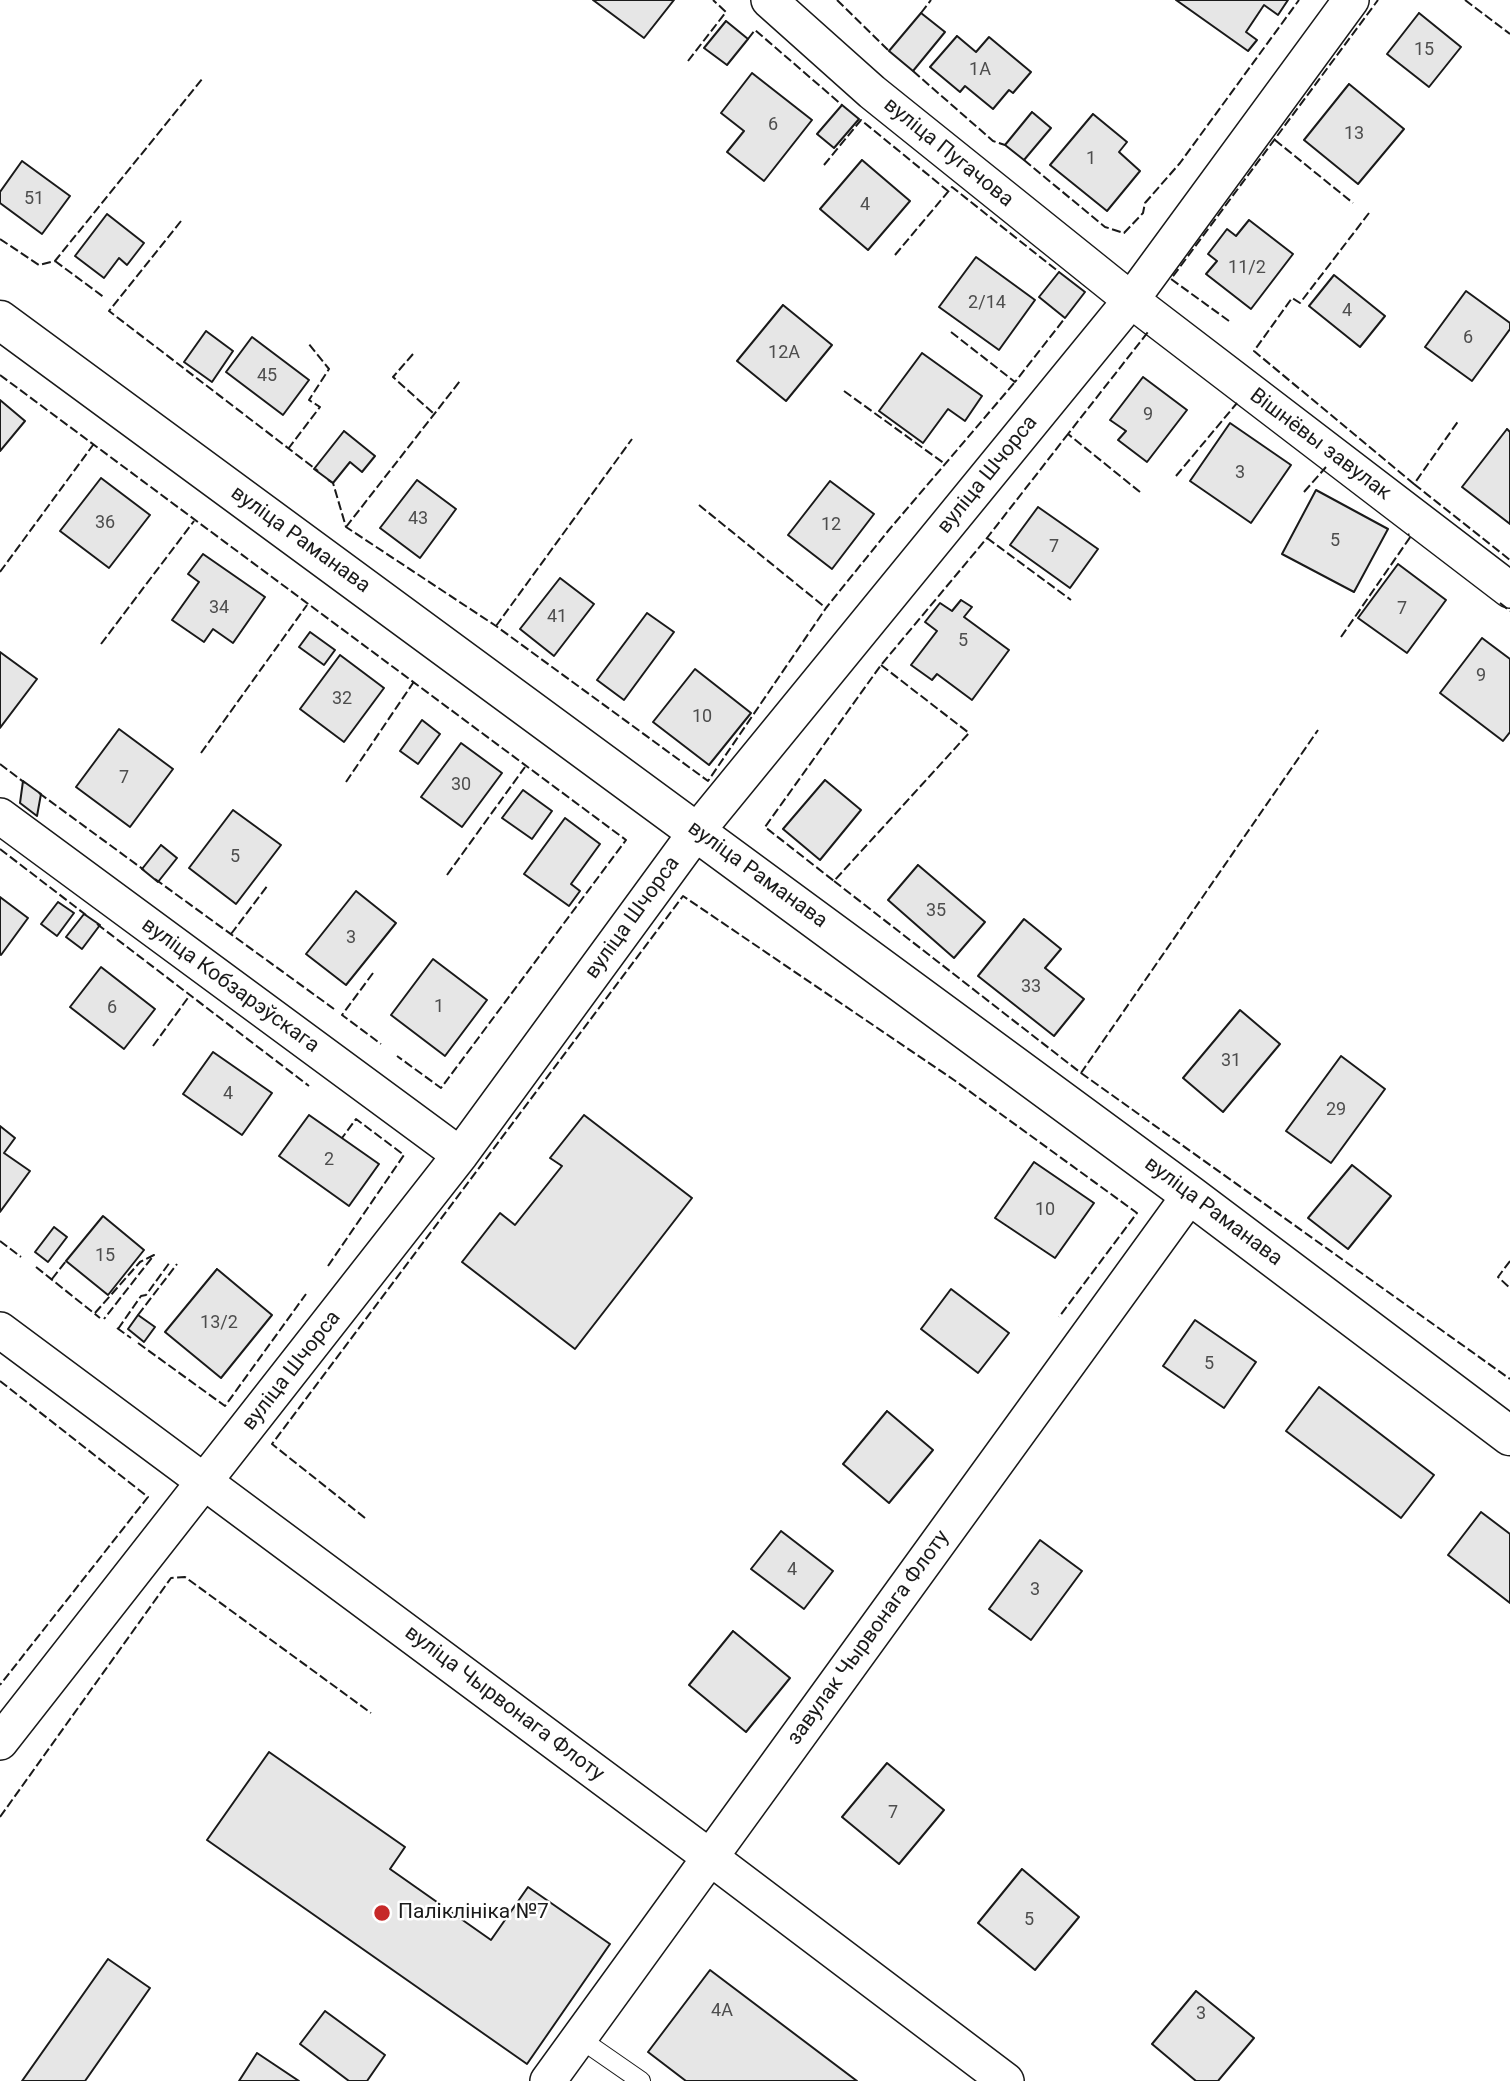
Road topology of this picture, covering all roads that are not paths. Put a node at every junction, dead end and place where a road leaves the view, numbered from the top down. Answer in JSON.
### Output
{"nodes":[{"id":1,"x":769,"y":0,"type":"edge"},
{"id":2,"x":1351,"y":0,"type":"edge"},
{"id":3,"x":1131,"y":300,"type":"junction"},
{"id":4,"x":0,"y":320,"type":"edge"},
{"id":5,"x":1510,"y":590,"type":"edge"},
{"id":6,"x":0,"y":816,"type":"edge"},
{"id":7,"x":697,"y":831,"type":"junction"},
{"id":8,"x":460,"y":1155,"type":"junction"},
{"id":9,"x":1190,"y":1195,"type":"junction"},
{"id":10,"x":0,"y":1330,"type":"edge"},
{"id":11,"x":1510,"y":1436,"type":"edge"},
{"id":12,"x":206,"y":1482,"type":"junction"},
{"id":13,"x":0,"y":1742,"type":"edge"},
{"id":14,"x":710,"y":1858,"type":"junction"},
{"id":15,"x":579,"y":2038,"type":"junction"},
{"id":16,"x":548,"y":2081,"type":"edge"},
{"id":17,"x":641,"y":2081,"type":"edge"},
{"id":18,"x":1006,"y":2081,"type":"edge"}],
"edges":[{"from":1,"to":3,"type":"street","name":"вуліца Пугачова"},
{"from":2,"to":3,"type":"street","name":"вуліца Шчорса"},
{"from":3,"to":5,"type":"street","name":"Вішнёвы завулак"},
{"from":3,"to":7,"type":"street","name":"вуліца Шчорса"},
{"from":4,"to":7,"type":"main road","name":"вуліца Раманава"},
{"from":6,"to":8,"type":"street","name":"вуліца Кобзарэўскага"},
{"from":7,"to":8,"type":"street","name":"вуліца Шчорса"},
{"from":7,"to":9,"type":"main road","name":"вуліца Раманава"},
{"from":8,"to":12,"type":"street","name":"вуліца Шчорса"},
{"from":9,"to":11,"type":"main road","name":"вуліца Раманава"},
{"from":9,"to":14,"type":"street","name":"завулак Чырвонага Флоту"},
{"from":10,"to":12,"type":"street","name":"вуліца Чырвонага Флоту"},
{"from":12,"to":13,"type":"street","name":"вуліца Шчорса"},
{"from":12,"to":14,"type":"street","name":"вуліца Чырвонага Флоту"},
{"from":14,"to":15,"type":"street","name":"завулак Чырвонага Флоту"},
{"from":14,"to":18,"type":"street","name":"вуліца Чырвонага Флоту"},
{"from":15,"to":16,"type":"street","name":"завулак Чырвонага Флоту"},
{"from":15,"to":17,"type":"lane"}]}
